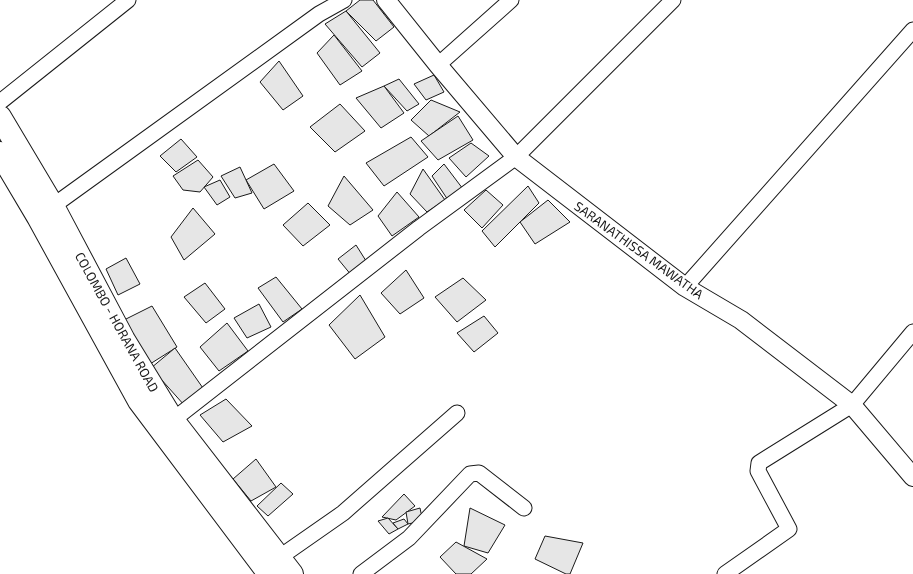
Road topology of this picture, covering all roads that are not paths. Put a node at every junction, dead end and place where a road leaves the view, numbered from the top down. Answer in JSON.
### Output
{"nodes":[{"id":1,"x":128,"y":0,"type":"edge"},
{"id":2,"x":344,"y":0,"type":"edge"},
{"id":3,"x":386,"y":0,"type":"edge"},
{"id":4,"x":511,"y":0,"type":"edge"},
{"id":5,"x":673,"y":0,"type":"edge"},
{"id":6,"x":913,"y":30,"type":"edge"},
{"id":7,"x":438,"y":65,"type":"junction"},
{"id":8,"x":0,"y":102,"type":"edge"},
{"id":9,"x":0,"y":117,"type":"edge"},
{"id":10,"x":0,"y":153,"type":"edge"},
{"id":11,"x":516,"y":157,"type":"junction"},
{"id":12,"x":45,"y":212,"type":"junction"},
{"id":13,"x":685,"y":287,"type":"junction"},
{"id":14,"x":913,"y":332,"type":"edge"},
{"id":15,"x":852,"y":405,"type":"junction"},
{"id":16,"x":457,"y":413,"type":"dead end"},
{"id":17,"x":173,"y":420,"type":"junction"},
{"id":18,"x":913,"y":477,"type":"edge"},
{"id":19,"x":524,"y":508,"type":"dead end"},
{"id":20,"x":280,"y":568,"type":"edge"},
{"id":21,"x":361,"y":574,"type":"edge"},
{"id":22,"x":725,"y":574,"type":"edge"}],
"edges":[{"from":1,"to":8,"type":"street"},
{"from":2,"to":12,"type":"street"},
{"from":3,"to":7,"type":"street","name":"SARANATHISSA MAWATHA"},
{"from":4,"to":7,"type":"street"},
{"from":5,"to":11,"type":"street"},
{"from":6,"to":13,"type":"street"},
{"from":7,"to":11,"type":"street","name":"SARANATHISSA MAWATHA"},
{"from":9,"to":12,"type":"main road","name":"COLOMBO - HORANA ROAD"},
{"from":10,"to":12,"type":"main road","name":"COLOMBO - HORANA ROAD"},
{"from":11,"to":13,"type":"street","name":"SARANATHISSA MAWATHA"},
{"from":11,"to":17,"type":"street"},
{"from":12,"to":17,"type":"main road","name":"COLOMBO - HORANA ROAD"},
{"from":12,"to":20,"type":"main road","name":"COLOMBO - HORANA ROAD"},
{"from":13,"to":15,"type":"street","name":"SARANATHISSA MAWATHA"},
{"from":14,"to":15,"type":"street"},
{"from":15,"to":18,"type":"street","name":"SARANATHISSA MAWATHA"},
{"from":15,"to":22,"type":"street"},
{"from":16,"to":20,"type":"street"},
{"from":17,"to":20,"type":"main road","name":"COLOMBO - HORANA ROAD"},
{"from":19,"to":21,"type":"street"}]}
